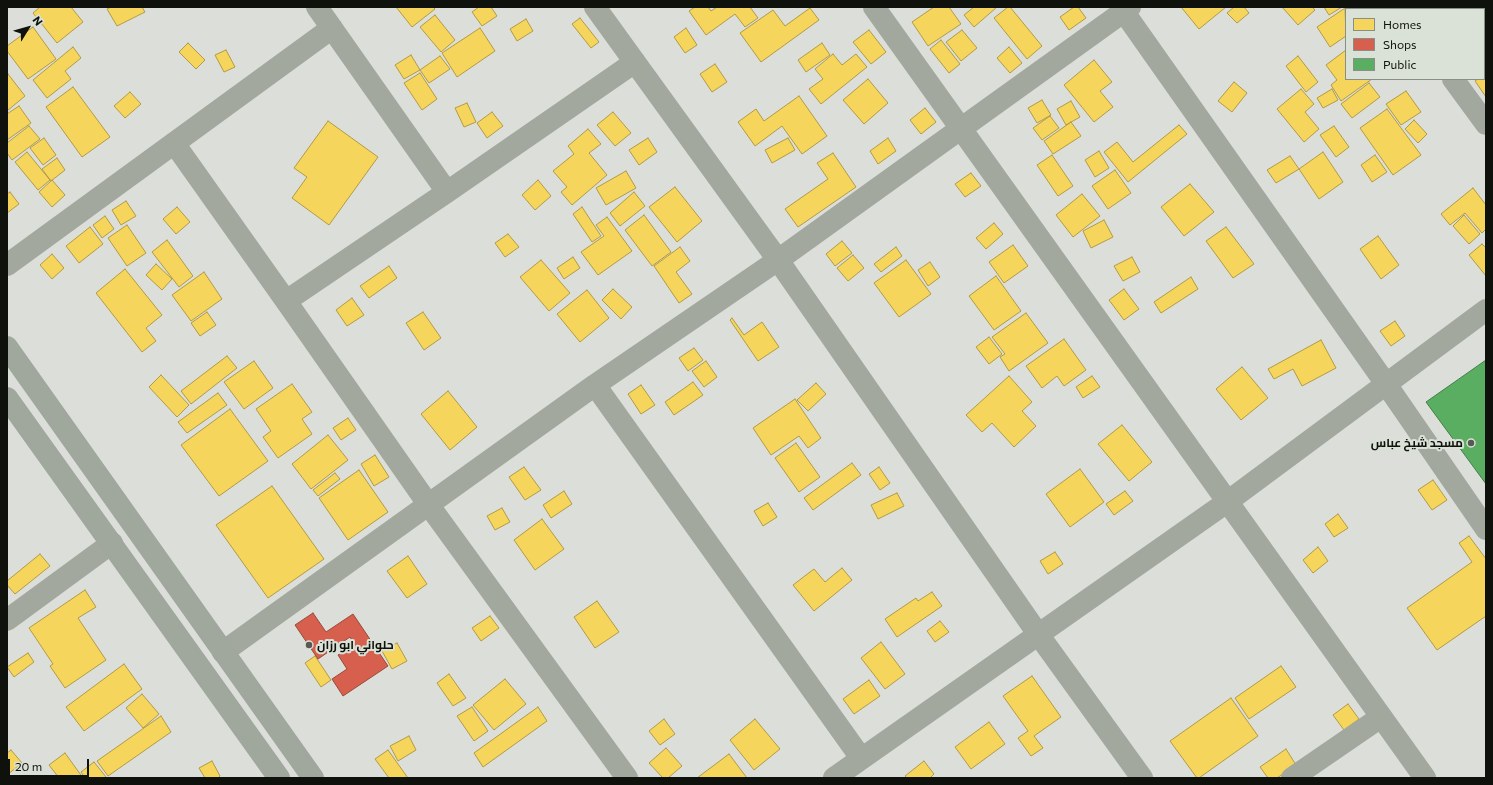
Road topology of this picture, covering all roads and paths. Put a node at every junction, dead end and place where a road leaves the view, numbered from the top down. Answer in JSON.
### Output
{"nodes":[{"id":1,"x":317,"y":7,"type":"edge"},
{"id":2,"x":595,"y":7,"type":"edge"},
{"id":3,"x":874,"y":7,"type":"edge"},
{"id":4,"x":1127,"y":9,"type":"edge"},
{"id":5,"x":332,"y":28,"type":"junction"},
{"id":6,"x":635,"y":62,"type":"junction"},
{"id":7,"x":1454,"y":80,"type":"edge"},
{"id":8,"x":1486,"y":124,"type":"edge"},
{"id":9,"x":960,"y":129,"type":"junction"},
{"id":10,"x":174,"y":144,"type":"junction"},
{"id":11,"x":447,"y":192,"type":"junction"},
{"id":12,"x":778,"y":260,"type":"junction"},
{"id":13,"x":7,"y":265,"type":"edge"},
{"id":14,"x":286,"y":301,"type":"junction"},
{"id":15,"x":1486,"y":310,"type":"edge"},
{"id":16,"x":7,"y":347,"type":"edge"},
{"id":17,"x":1386,"y":384,"type":"junction"},
{"id":18,"x":595,"y":385,"type":"junction"},
{"id":19,"x":7,"y":398,"type":"edge"},
{"id":20,"x":1227,"y":502,"type":"junction"},
{"id":21,"x":428,"y":504,"type":"junction"},
{"id":22,"x":1486,"y":529,"type":"edge"},
{"id":23,"x":112,"y":543,"type":"junction"},
{"id":24,"x":7,"y":620,"type":"edge"},
{"id":25,"x":1038,"y":634,"type":"junction"},
{"id":26,"x":223,"y":652,"type":"junction"},
{"id":27,"x":1381,"y":717,"type":"junction"},
{"id":28,"x":861,"y":758,"type":"junction"},
{"id":29,"x":279,"y":778,"type":"edge"},
{"id":30,"x":313,"y":778,"type":"edge"},
{"id":31,"x":627,"y":778,"type":"edge"},
{"id":32,"x":834,"y":778,"type":"edge"},
{"id":33,"x":1142,"y":778,"type":"edge"},
{"id":34,"x":1292,"y":778,"type":"edge"},
{"id":35,"x":1424,"y":778,"type":"edge"}],
"edges":[{"from":1,"to":5,"type":"street"},
{"from":2,"to":6,"type":"street"},
{"from":3,"to":9,"type":"street"},
{"from":4,"to":9,"type":"street"},
{"from":4,"to":17,"type":"street"},
{"from":5,"to":10,"type":"street"},
{"from":5,"to":11,"type":"street"},
{"from":6,"to":11,"type":"street"},
{"from":6,"to":12,"type":"street"},
{"from":7,"to":8,"type":"street"},
{"from":9,"to":12,"type":"street"},
{"from":9,"to":20,"type":"street"},
{"from":10,"to":13,"type":"street"},
{"from":10,"to":14,"type":"street"},
{"from":11,"to":14,"type":"street"},
{"from":12,"to":18,"type":"street"},
{"from":12,"to":25,"type":"street"},
{"from":14,"to":21,"type":"street"},
{"from":15,"to":17,"type":"street"},
{"from":16,"to":26,"type":"main road"},
{"from":17,"to":20,"type":"street"},
{"from":17,"to":22,"type":"street"},
{"from":18,"to":21,"type":"street"},
{"from":18,"to":28,"type":"street"},
{"from":19,"to":23,"type":"main road"},
{"from":20,"to":25,"type":"street"},
{"from":20,"to":27,"type":"street"},
{"from":21,"to":26,"type":"street"},
{"from":21,"to":31,"type":"street"},
{"from":23,"to":24,"type":"street"},
{"from":23,"to":29,"type":"main road"},
{"from":25,"to":28,"type":"street"},
{"from":25,"to":33,"type":"street"},
{"from":26,"to":30,"type":"main road"},
{"from":27,"to":34,"type":"street"},
{"from":27,"to":35,"type":"street"},
{"from":28,"to":32,"type":"street"}]}
